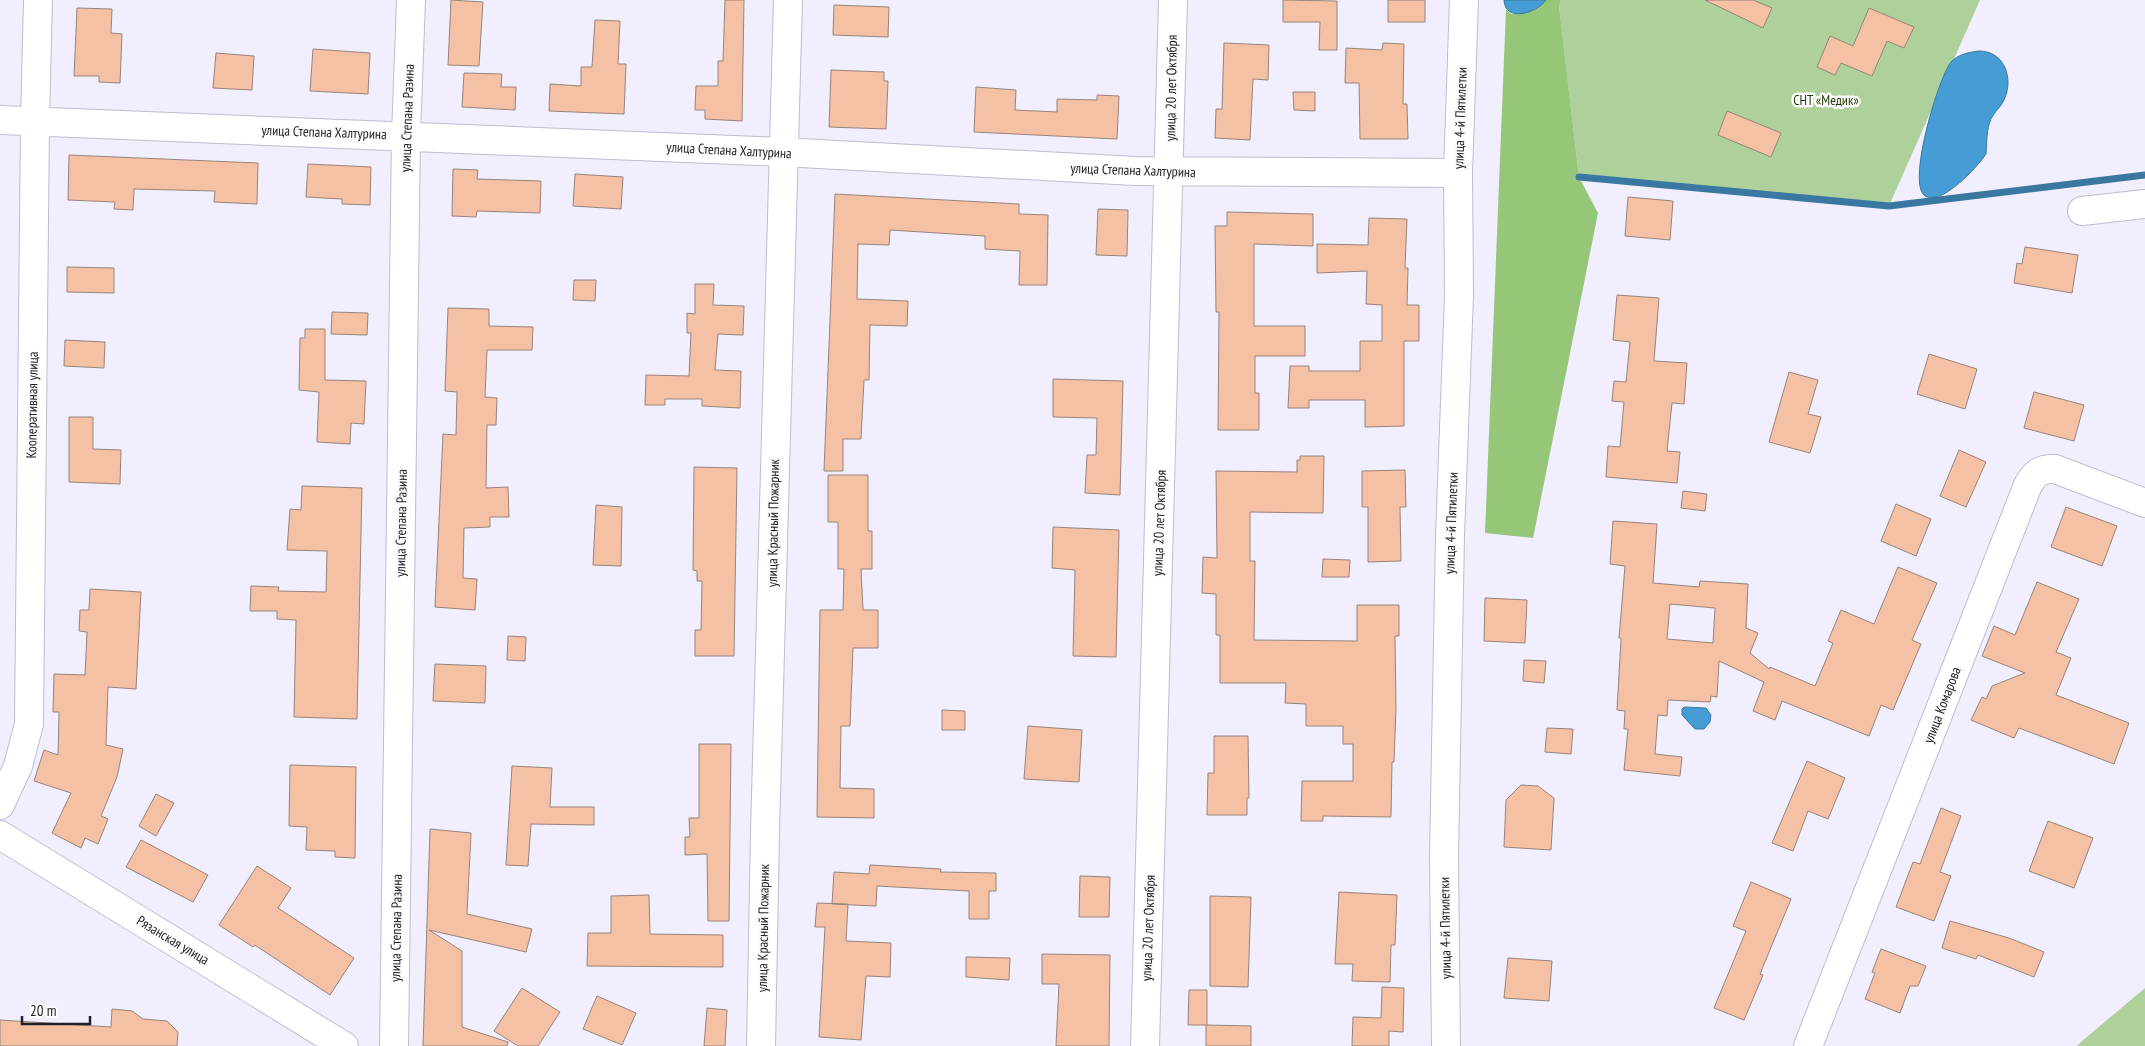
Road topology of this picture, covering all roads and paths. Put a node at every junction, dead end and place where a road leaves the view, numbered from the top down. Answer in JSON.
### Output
{"nodes":[{"id":1,"x":38,"y":0,"type":"edge"},
{"id":2,"x":411,"y":0,"type":"edge"},
{"id":3,"x":788,"y":0,"type":"edge"},
{"id":4,"x":1173,"y":0,"type":"edge"},
{"id":5,"x":1464,"y":0,"type":"edge"},
{"id":6,"x":0,"y":120,"type":"edge"},
{"id":7,"x":35,"y":121,"type":"junction"},
{"id":8,"x":406,"y":135,"type":"junction"},
{"id":9,"x":782,"y":152,"type":"junction"},
{"id":10,"x":1169,"y":172,"type":"junction"},
{"id":11,"x":1458,"y":173,"type":"junction"},
{"id":12,"x":2145,"y":204,"type":"edge"},
{"id":13,"x":2082,"y":211,"type":"dead end"},
{"id":14,"x":2145,"y":503,"type":"edge"},
{"id":15,"x":0,"y":805,"type":"edge"},
{"id":16,"x":0,"y":835,"type":"edge"},
{"id":17,"x":344,"y":1046,"type":"edge"},
{"id":18,"x":394,"y":1046,"type":"edge"},
{"id":19,"x":761,"y":1046,"type":"edge"},
{"id":20,"x":1145,"y":1046,"type":"edge"},
{"id":21,"x":1446,"y":1046,"type":"edge"},
{"id":22,"x":1808,"y":1046,"type":"edge"}],
"edges":[{"from":1,"to":7,"type":"street","name":"Кооперативная улица"},
{"from":2,"to":8,"type":"street","name":"улица Степана Разина"},
{"from":3,"to":9,"type":"street","name":"улица Красный Пожарник"},
{"from":4,"to":10,"type":"street","name":"улица 20 лет Октября"},
{"from":5,"to":11,"type":"street","name":"улица 4-й Пятилетки"},
{"from":6,"to":7,"type":"street","name":"улица Степана Халтурина"},
{"from":7,"to":8,"type":"street","name":"улица Степана Халтурина"},
{"from":7,"to":15,"type":"street","name":"Кооперативная улица"},
{"from":8,"to":9,"type":"street","name":"улица Степана Халтурина"},
{"from":8,"to":18,"type":"street","name":"улица Степана Разина"},
{"from":9,"to":10,"type":"street","name":"улица Степана Халтурина"},
{"from":9,"to":19,"type":"street","name":"улица Красный Пожарник"},
{"from":10,"to":11,"type":"street","name":"улица Степана Халтурина"},
{"from":10,"to":20,"type":"street","name":"улица 20 лет Октября"},
{"from":11,"to":21,"type":"street","name":"улица 4-й Пятилетки"},
{"from":12,"to":13,"type":"street"},
{"from":14,"to":22,"type":"street","name":"улица Комарова"},
{"from":16,"to":17,"type":"street","name":"Рязанская улица"}]}
